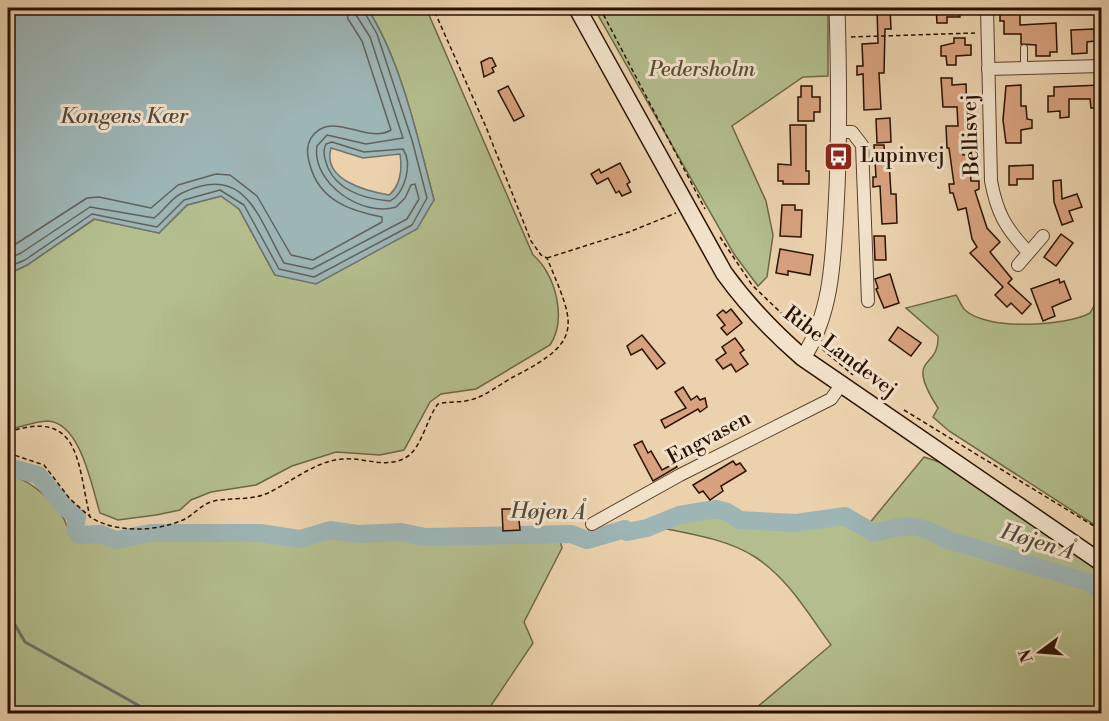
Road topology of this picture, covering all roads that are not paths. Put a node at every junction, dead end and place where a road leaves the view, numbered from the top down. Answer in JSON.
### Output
{"nodes":[{"id":1,"x":577,"y":8,"type":"edge"},
{"id":2,"x":837,"y":8,"type":"edge"},
{"id":3,"x":987,"y":8,"type":"edge"},
{"id":4,"x":1024,"y":48,"type":"dead end"},
{"id":5,"x":1101,"y":66,"type":"edge"},
{"id":6,"x":1023,"y":68,"type":"junction"},
{"id":7,"x":988,"y":69,"type":"junction"},
{"id":8,"x":840,"y":132,"type":"junction"},
{"id":9,"x":1043,"y":236,"type":"dead end"},
{"id":10,"x":1027,"y":251,"type":"junction"},
{"id":11,"x":1018,"y":265,"type":"dead end"},
{"id":12,"x":868,"y":301,"type":"dead end"},
{"id":13,"x":803,"y":358,"type":"junction"},
{"id":14,"x":841,"y":385,"type":"junction"},
{"id":15,"x":591,"y":524,"type":"dead end"},
{"id":16,"x":1101,"y":563,"type":"edge"}],
"edges":[{"from":1,"to":13,"type":"main road","name":"Ribe Landevej"},
{"from":2,"to":8,"type":"street"},
{"from":3,"to":7,"type":"street","name":"Bellisvej"},
{"from":4,"to":6,"type":"lane"},
{"from":5,"to":6,"type":"street"},
{"from":6,"to":7,"type":"street"},
{"from":7,"to":10,"type":"street","name":"Bellisvej"},
{"from":8,"to":12,"type":"street"},
{"from":8,"to":13,"type":"street"},
{"from":9,"to":10,"type":"street"},
{"from":10,"to":11,"type":"street"},
{"from":13,"to":14,"type":"main road","name":"Ribe Landevej"},
{"from":14,"to":15,"type":"street","name":"Engvasen"},
{"from":14,"to":16,"type":"main road","name":"Ribe Landevej"}]}
